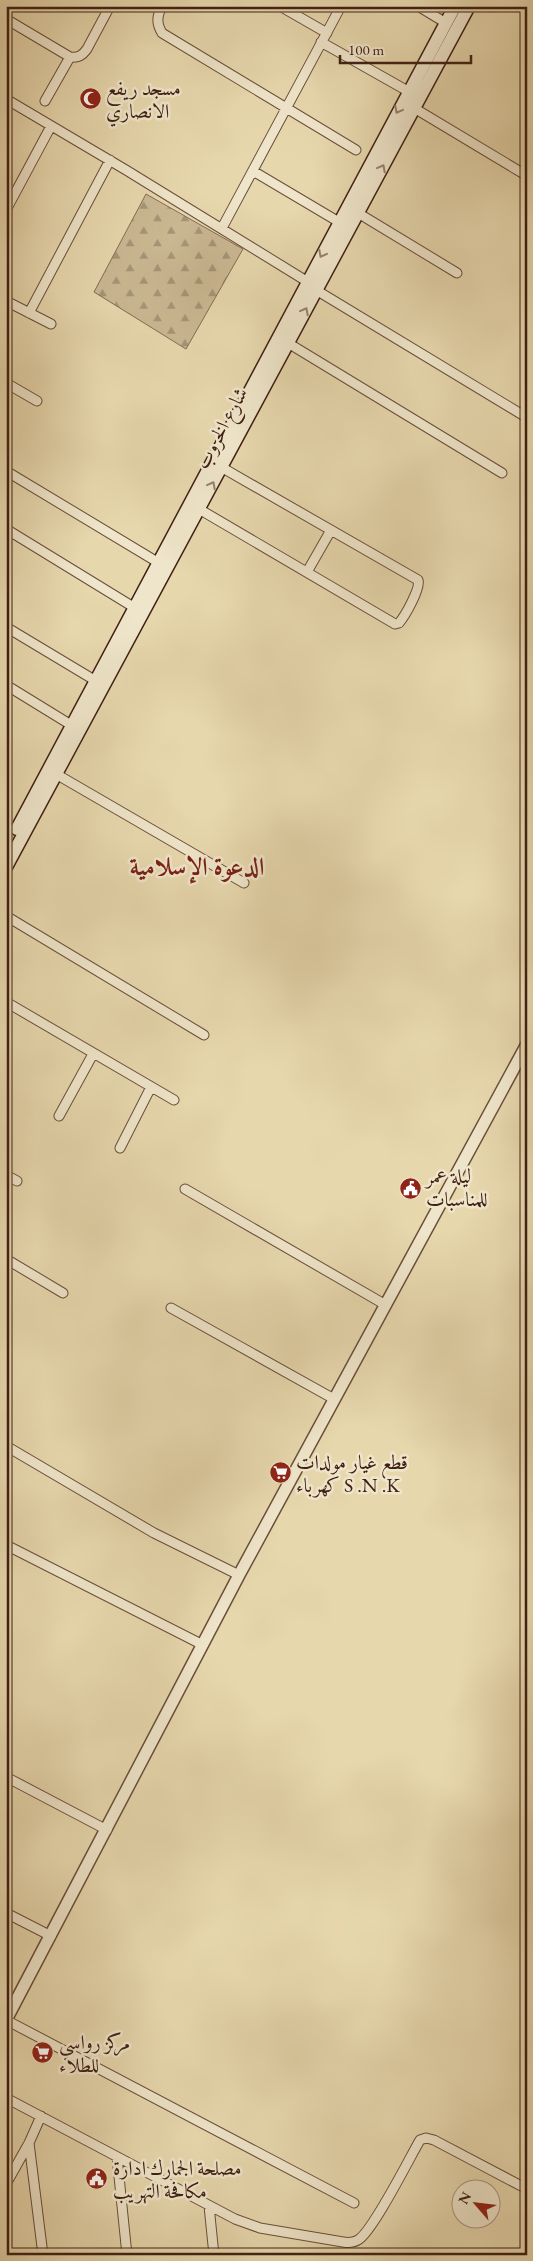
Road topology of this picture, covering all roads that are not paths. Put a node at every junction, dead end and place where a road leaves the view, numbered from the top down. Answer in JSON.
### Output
{"nodes":[{"id":1,"x":110,"y":6,"type":"edge"},
{"id":2,"x":162,"y":6,"type":"edge"},
{"id":3,"x":280,"y":6,"type":"edge"},
{"id":4,"x":341,"y":6,"type":"edge"},
{"id":5,"x":418,"y":6,"type":"edge"},
{"id":6,"x":455,"y":6,"type":"edge"},
{"id":7,"x":469,"y":6,"type":"edge"},
{"id":8,"x":6,"y":20,"type":"edge"},
{"id":9,"x":446,"y":23,"type":"junction"},
{"id":10,"x":326,"y":33,"type":"junction"},
{"id":11,"x":322,"y":42,"type":"junction"},
{"id":12,"x":70,"y":57,"type":"junction"},
{"id":13,"x":6,"y":99,"type":"edge"},
{"id":14,"x":414,"y":99,"type":"junction"},
{"id":15,"x":45,"y":102,"type":"dead end"},
{"id":16,"x":286,"y":108,"type":"junction"},
{"id":17,"x":51,"y":126,"type":"junction"},
{"id":18,"x":356,"y":150,"type":"dead end"},
{"id":19,"x":110,"y":160,"type":"junction"},
{"id":20,"x":253,"y":171,"type":"junction"},
{"id":21,"x":524,"y":174,"type":"dead end"},
{"id":22,"x":6,"y":210,"type":"edge"},
{"id":23,"x":358,"y":213,"type":"junction"},
{"id":24,"x":339,"y":222,"type":"junction"},
{"id":25,"x":222,"y":228,"type":"junction"},
{"id":26,"x":457,"y":273,"type":"dead end"},
{"id":27,"x":312,"y":286,"type":"junction"},
{"id":28,"x":6,"y":301,"type":"edge"},
{"id":29,"x":29,"y":313,"type":"junction"},
{"id":30,"x":51,"y":324,"type":"dead end"},
{"id":31,"x":288,"y":343,"type":"junction"},
{"id":32,"x":6,"y":382,"type":"edge"},
{"id":33,"x":37,"y":401,"type":"dead end"},
{"id":34,"x":526,"y":417,"type":"edge"},
{"id":35,"x":221,"y":467,"type":"junction"},
{"id":36,"x":6,"y":471,"type":"edge"},
{"id":37,"x":502,"y":473,"type":"dead end"},
{"id":38,"x":199,"y":509,"type":"junction"},
{"id":39,"x":6,"y":529,"type":"edge"},
{"id":40,"x":332,"y":530,"type":"junction"},
{"id":41,"x":159,"y":562,"type":"junction"},
{"id":42,"x":307,"y":572,"type":"junction"},
{"id":43,"x":135,"y":608,"type":"junction"},
{"id":44,"x":6,"y":627,"type":"edge"},
{"id":45,"x":96,"y":682,"type":"junction"},
{"id":46,"x":6,"y":685,"type":"edge"},
{"id":47,"x":76,"y":728,"type":"junction"},
{"id":48,"x":56,"y":774,"type":"junction"},
{"id":49,"x":6,"y":849,"type":"edge"},
{"id":50,"x":6,"y":868,"type":"edge"},
{"id":51,"x":244,"y":883,"type":"dead end"},
{"id":52,"x":6,"y":916,"type":"edge"},
{"id":53,"x":6,"y":1002,"type":"edge"},
{"id":54,"x":204,"y":1035,"type":"dead end"},
{"id":55,"x":527,"y":1044,"type":"edge"},
{"id":56,"x":93,"y":1054,"type":"junction"},
{"id":57,"x":151,"y":1087,"type":"junction"},
{"id":58,"x":174,"y":1100,"type":"dead end"},
{"id":59,"x":59,"y":1116,"type":"dead end"},
{"id":60,"x":120,"y":1148,"type":"dead end"},
{"id":61,"x":6,"y":1175,"type":"edge"},
{"id":62,"x":17,"y":1181,"type":"dead end"},
{"id":63,"x":185,"y":1189,"type":"dead end"},
{"id":64,"x":6,"y":1259,"type":"edge"},
{"id":65,"x":63,"y":1293,"type":"dead end"},
{"id":66,"x":384,"y":1304,"type":"junction"},
{"id":67,"x":171,"y":1308,"type":"dead end"},
{"id":68,"x":334,"y":1399,"type":"junction"},
{"id":69,"x":6,"y":1446,"type":"edge"},
{"id":70,"x":6,"y":1545,"type":"edge"},
{"id":71,"x":239,"y":1575,"type":"junction"},
{"id":72,"x":203,"y":1645,"type":"junction"},
{"id":73,"x":6,"y":1777,"type":"edge"},
{"id":74,"x":107,"y":1830,"type":"junction"},
{"id":75,"x":6,"y":1913,"type":"edge"},
{"id":76,"x":51,"y":1936,"type":"junction"},
{"id":77,"x":10,"y":2006,"type":"edge"},
{"id":78,"x":6,"y":2020,"type":"edge"},
{"id":79,"x":6,"y":2098,"type":"edge"},
{"id":80,"x":41,"y":2116,"type":"junction"},
{"id":81,"x":29,"y":2143,"type":"junction"},
{"id":82,"x":117,"y":2157,"type":"junction"},
{"id":83,"x":6,"y":2184,"type":"edge"},
{"id":84,"x":527,"y":2189,"type":"edge"},
{"id":85,"x":354,"y":2203,"type":"dead end"},
{"id":86,"x":209,"y":2206,"type":"junction"},
{"id":87,"x":43,"y":2255,"type":"edge"},
{"id":88,"x":127,"y":2255,"type":"edge"},
{"id":89,"x":214,"y":2255,"type":"edge"}],
"edges":[{"from":1,"to":12,"type":"street"},
{"from":2,"to":16,"type":"street"},
{"from":3,"to":10,"type":"street"},
{"from":4,"to":10,"type":"street"},
{"from":5,"to":9,"type":"street"},
{"from":6,"to":9,"type":"main road","name":"شارع الخروب"},
{"from":7,"to":14,"type":"main road","name":"شارع الخروب"},
{"from":8,"to":12,"type":"street"},
{"from":9,"to":14,"type":"main road","name":"شارع الخروب"},
{"from":10,"to":11,"type":"street"},
{"from":11,"to":14,"type":"street"},
{"from":11,"to":16,"type":"street"},
{"from":12,"to":15,"type":"street"},
{"from":13,"to":17,"type":"street"},
{"from":14,"to":21,"type":"street"},
{"from":23,"to":14,"type":"main road","name":"شارع الخروب","one_way":true},
{"from":14,"to":24,"type":"main road","name":"شارع الخروب","one_way":true},
{"from":16,"to":18,"type":"street"},
{"from":16,"to":20,"type":"street"},
{"from":17,"to":19,"type":"street"},
{"from":17,"to":22,"type":"street"},
{"from":19,"to":25,"type":"street"},
{"from":19,"to":29,"type":"street"},
{"from":20,"to":24,"type":"street"},
{"from":20,"to":25,"type":"street"},
{"from":23,"to":26,"type":"street"},
{"from":23,"to":27,"type":"main road","name":"شارع الخروب"},
{"from":24,"to":27,"type":"main road","name":"شارع الخروب","one_way":true},
{"from":25,"to":27,"type":"street"},
{"from":31,"to":27,"type":"main road","name":"شارع الخروب","one_way":true},
{"from":27,"to":34,"type":"street"},
{"from":27,"to":41,"type":"main road","name":"شارع الخروب"},
{"from":28,"to":29,"type":"street"},
{"from":29,"to":30,"type":"street"},
{"from":31,"to":35,"type":"main road","name":"شارع الخروب"},
{"from":31,"to":37,"type":"street"},
{"from":32,"to":33,"type":"street"},
{"from":38,"to":35,"type":"main road","name":"شارع الخروب","one_way":true},
{"from":35,"to":40,"type":"street"},
{"from":36,"to":41,"type":"street"},
{"from":38,"to":42,"type":"street"},
{"from":38,"to":47,"type":"main road","name":"شارع الخروب"},
{"from":39,"to":43,"type":"street"},
{"from":40,"to":42,"type":"street"},
{"from":40,"to":42,"type":"street"},
{"from":41,"to":43,"type":"main road","name":"شارع الخروب"},
{"from":43,"to":45,"type":"main road","name":"شارع الخروب"},
{"from":44,"to":45,"type":"street"},
{"from":45,"to":47,"type":"main road","name":"شارع الخروب"},
{"from":46,"to":47,"type":"street"},
{"from":47,"to":48,"type":"main road","name":"شارع الخروب"},
{"from":47,"to":49,"type":"main road","name":"شارع الخروب"},
{"from":48,"to":50,"type":"main road","name":"شارع الخروب"},
{"from":48,"to":51,"type":"street"},
{"from":52,"to":54,"type":"street"},
{"from":53,"to":56,"type":"street"},
{"from":55,"to":66,"type":"street"},
{"from":56,"to":57,"type":"street"},
{"from":56,"to":59,"type":"street"},
{"from":57,"to":58,"type":"street"},
{"from":57,"to":60,"type":"street"},
{"from":61,"to":62,"type":"street"},
{"from":63,"to":66,"type":"street"},
{"from":64,"to":65,"type":"street"},
{"from":66,"to":68,"type":"street"},
{"from":67,"to":68,"type":"street"},
{"from":68,"to":71,"type":"street"},
{"from":69,"to":71,"type":"street"},
{"from":70,"to":72,"type":"street"},
{"from":71,"to":72,"type":"street"},
{"from":72,"to":74,"type":"street"},
{"from":73,"to":74,"type":"street"},
{"from":74,"to":76,"type":"street"},
{"from":75,"to":76,"type":"street"},
{"from":76,"to":77,"type":"street"},
{"from":77,"to":78,"type":"street"},
{"from":78,"to":85,"type":"street"},
{"from":79,"to":80,"type":"street"},
{"from":80,"to":81,"type":"street"},
{"from":80,"to":82,"type":"street"},
{"from":81,"to":83,"type":"street"},
{"from":81,"to":87,"type":"street"},
{"from":82,"to":86,"type":"street"},
{"from":82,"to":88,"type":"street"},
{"from":84,"to":86,"type":"street"},
{"from":86,"to":89,"type":"street"}]}
